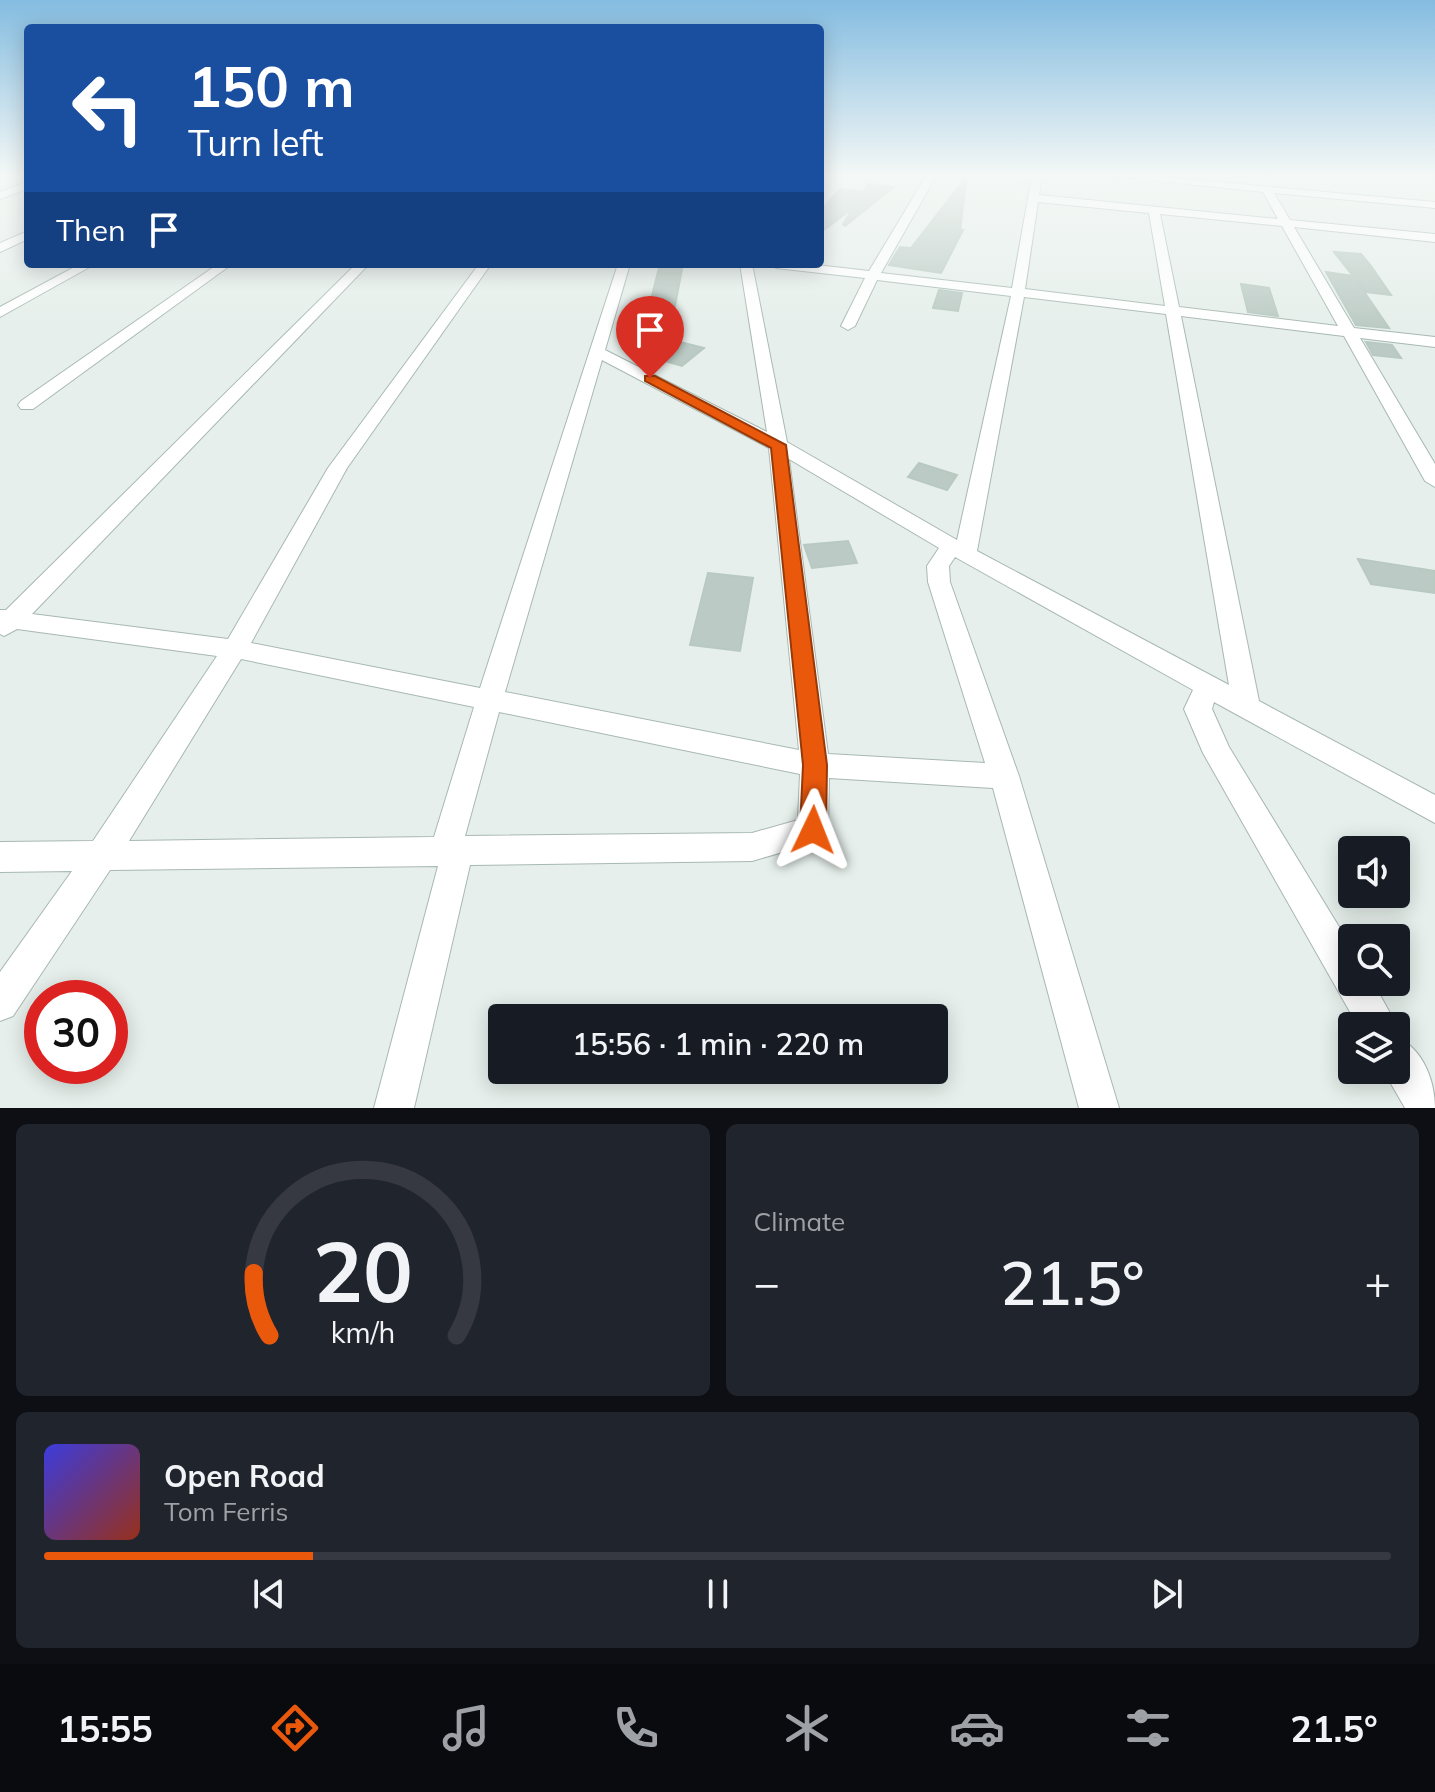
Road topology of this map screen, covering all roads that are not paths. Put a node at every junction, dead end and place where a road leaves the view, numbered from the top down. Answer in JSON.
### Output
{"nodes":[{"id":1,"x":901,"y":228,"type":"edge"},
{"id":2,"x":1028,"y":228,"type":"edge"},
{"id":3,"x":1158,"y":228,"type":"edge"},
{"id":4,"x":1286,"y":228,"type":"edge"},
{"id":5,"x":1332,"y":228,"type":"edge"},
{"id":6,"x":1418,"y":236,"type":"junction"},
{"id":7,"x":24,"y":237,"type":"edge"},
{"id":8,"x":1435,"y":238,"type":"edge"},
{"id":9,"x":0,"y":248,"type":"edge"},
{"id":10,"x":1435,"y":255,"type":"edge"},
{"id":11,"x":82,"y":268,"type":"edge"},
{"id":12,"x":220,"y":268,"type":"edge"},
{"id":13,"x":359,"y":268,"type":"edge"},
{"id":14,"x":482,"y":268,"type":"edge"},
{"id":15,"x":623,"y":268,"type":"edge"},
{"id":16,"x":747,"y":268,"type":"edge"},
{"id":17,"x":811,"y":268,"type":"edge"},
{"id":18,"x":873,"y":275,"type":"junction"},
{"id":19,"x":1018,"y":293,"type":"junction"},
{"id":20,"x":1175,"y":311,"type":"junction"},
{"id":21,"x":0,"y":313,"type":"edge"},
{"id":22,"x":848,"y":326,"type":"dead end"},
{"id":23,"x":1346,"y":332,"type":"junction"},
{"id":24,"x":1435,"y":342,"type":"edge"},
{"id":25,"x":598,"y":352,"type":"junction"},
{"id":26,"x":27,"y":405,"type":"dead end"},
{"id":27,"x":778,"y":445,"type":"junction"},
{"id":28,"x":1435,"y":481,"type":"edge"},
{"id":29,"x":958,"y":550,"type":"junction"},
{"id":30,"x":4,"y":623,"type":"edge"},
{"id":31,"x":235,"y":649,"type":"junction"},
{"id":32,"x":1207,"y":688,"type":"junction"},
{"id":33,"x":489,"y":700,"type":"junction"},
{"id":34,"x":1247,"y":710,"type":"junction"},
{"id":35,"x":815,"y":765,"type":"junction"},
{"id":36,"x":1004,"y":776,"type":"junction"},
{"id":37,"x":1435,"y":810,"type":"edge"},
{"id":38,"x":451,"y":853,"type":"junction"},
{"id":39,"x":0,"y":857,"type":"edge"},
{"id":40,"x":101,"y":857,"type":"junction"},
{"id":41,"x":1338,"y":958,"type":"edge"},
{"id":42,"x":0,"y":1003,"type":"edge"},
{"id":43,"x":1410,"y":1079,"type":"edge"},
{"id":44,"x":394,"y":1108,"type":"edge"},
{"id":45,"x":1099,"y":1108,"type":"edge"},
{"id":46,"x":1427,"y":1108,"type":"edge"}],
"edges":[{"from":1,"to":18,"type":"street"},
{"from":2,"to":19,"type":"street"},
{"from":3,"to":20,"type":"street"},
{"from":4,"to":23,"type":"street"},
{"from":5,"to":6,"type":"street"},
{"from":6,"to":8,"type":"street"},
{"from":6,"to":10,"type":"street"},
{"from":7,"to":9,"type":"street"},
{"from":11,"to":21,"type":"street"},
{"from":12,"to":26,"type":"street"},
{"from":13,"to":30,"type":"street"},
{"from":14,"to":31,"type":"street"},
{"from":15,"to":25,"type":"street"},
{"from":16,"to":27,"type":"street"},
{"from":17,"to":18,"type":"street"},
{"from":18,"to":19,"type":"street"},
{"from":18,"to":22,"type":"street"},
{"from":19,"to":20,"type":"street"},
{"from":19,"to":29,"type":"street"},
{"from":20,"to":23,"type":"street"},
{"from":20,"to":34,"type":"street"},
{"from":23,"to":24,"type":"street"},
{"from":23,"to":28,"type":"street"},
{"from":25,"to":27,"type":"street"},
{"from":25,"to":33,"type":"street"},
{"from":27,"to":29,"type":"street"},
{"from":27,"to":35,"type":"street"},
{"from":29,"to":32,"type":"street"},
{"from":29,"to":36,"type":"street"},
{"from":30,"to":31,"type":"street"},
{"from":31,"to":33,"type":"street"},
{"from":31,"to":40,"type":"street"},
{"from":32,"to":34,"type":"street"},
{"from":32,"to":41,"type":"street"},
{"from":33,"to":35,"type":"street"},
{"from":33,"to":38,"type":"street"},
{"from":34,"to":37,"type":"street"},
{"from":35,"to":36,"type":"street"},
{"from":35,"to":38,"type":"street"},
{"from":36,"to":45,"type":"street"},
{"from":38,"to":40,"type":"street"},
{"from":38,"to":44,"type":"street"},
{"from":39,"to":40,"type":"street"},
{"from":40,"to":42,"type":"street"},
{"from":43,"to":46,"type":"street"}]}
